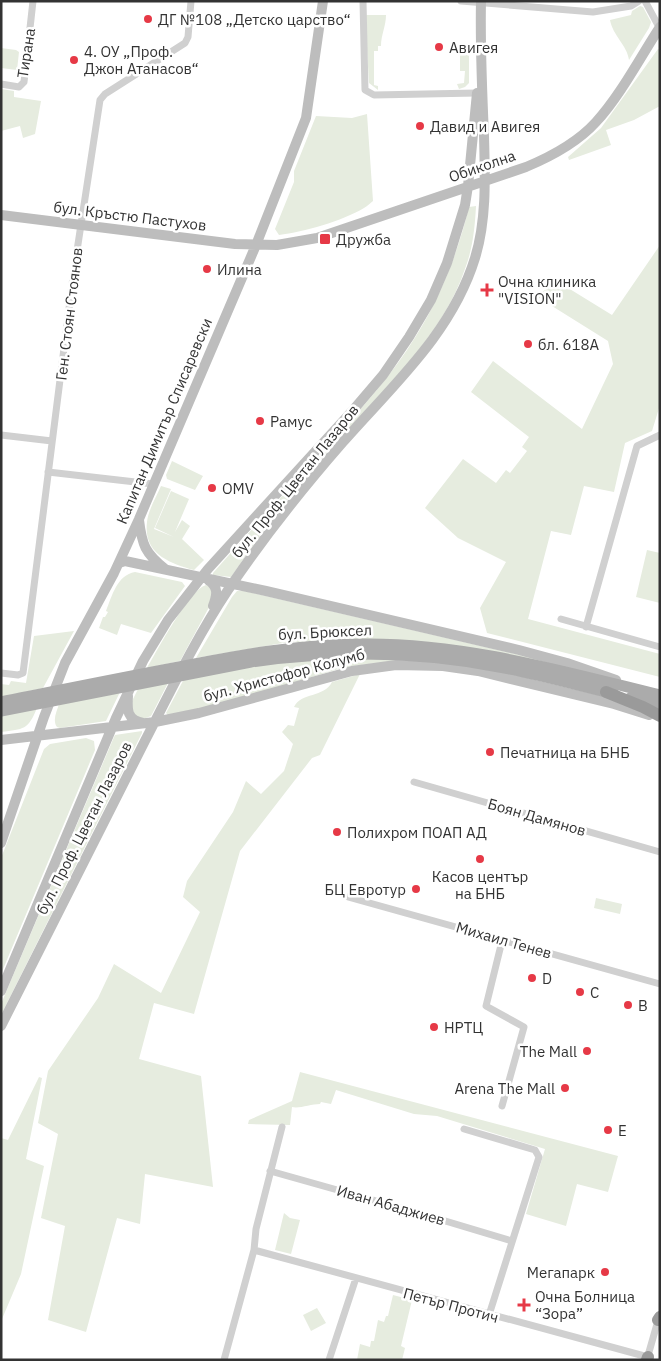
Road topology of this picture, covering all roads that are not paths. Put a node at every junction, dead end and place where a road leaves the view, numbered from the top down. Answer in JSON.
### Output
{"nodes":[{"id":1,"x":33,"y":1,"type":"edge"},
{"id":2,"x":191,"y":1,"type":"edge"},
{"id":3,"x":323,"y":1,"type":"edge"},
{"id":4,"x":363,"y":1,"type":"edge"},
{"id":5,"x":461,"y":1,"type":"edge"},
{"id":6,"x":639,"y":1,"type":"edge"},
{"id":7,"x":645,"y":1,"type":"edge"},
{"id":8,"x":481,"y":2,"type":"edge"},
{"id":9,"x":659,"y":27,"type":"edge"},
{"id":10,"x":481,"y":50,"type":"junction"},
{"id":11,"x":1,"y":84,"type":"edge"},
{"id":12,"x":477,"y":93,"type":"junction"},
{"id":13,"x":484,"y":181,"type":"junction"},
{"id":14,"x":468,"y":186,"type":"junction"},
{"id":15,"x":1,"y":215,"type":"edge"},
{"id":16,"x":80,"y":225,"type":"junction"},
{"id":17,"x":256,"y":245,"type":"junction"},
{"id":18,"x":1,"y":434,"type":"edge"},
{"id":19,"x":660,"y":435,"type":"edge"},
{"id":20,"x":52,"y":441,"type":"junction"},
{"id":21,"x":48,"y":472,"type":"junction"},
{"id":22,"x":153,"y":484,"type":"junction"},
{"id":23,"x":139,"y":519,"type":"junction"},
{"id":24,"x":251,"y":557,"type":"junction"},
{"id":25,"x":119,"y":563,"type":"junction"},
{"id":26,"x":167,"y":571,"type":"junction"},
{"id":27,"x":204,"y":579,"type":"junction"},
{"id":28,"x":232,"y":584,"type":"junction"},
{"id":29,"x":266,"y":591,"type":"junction"},
{"id":30,"x":561,"y":619,"type":"dead end"},
{"id":31,"x":206,"y":624,"type":"junction"},
{"id":32,"x":586,"y":626,"type":"junction"},
{"id":33,"x":660,"y":647,"type":"edge"},
{"id":34,"x":322,"y":649,"type":"junction"},
{"id":35,"x":478,"y":671,"type":"junction"},
{"id":36,"x":1,"y":673,"type":"edge"},
{"id":37,"x":547,"y":678,"type":"junction"},
{"id":38,"x":129,"y":690,"type":"junction"},
{"id":39,"x":606,"y":692,"type":"junction"},
{"id":40,"x":655,"y":693,"type":"edge"},
{"id":41,"x":1,"y":702,"type":"edge"},
{"id":42,"x":660,"y":704,"type":"edge"},
{"id":43,"x":1,"y":711,"type":"edge"},
{"id":44,"x":660,"y":717,"type":"edge"},
{"id":45,"x":149,"y":723,"type":"junction"},
{"id":46,"x":112,"y":728,"type":"junction"},
{"id":47,"x":86,"y":731,"type":"junction"},
{"id":48,"x":37,"y":736,"type":"junction"},
{"id":49,"x":1,"y":740,"type":"edge"},
{"id":50,"x":101,"y":753,"type":"junction"},
{"id":51,"x":414,"y":782,"type":"dead end"},
{"id":52,"x":1,"y":843,"type":"edge"},
{"id":53,"x":660,"y":852,"type":"edge"},
{"id":54,"x":348,"y":897,"type":"dead end"},
{"id":55,"x":502,"y":941,"type":"junction"},
{"id":56,"x":660,"y":984,"type":"edge"},
{"id":57,"x":1,"y":992,"type":"edge"},
{"id":58,"x":1,"y":1026,"type":"edge"},
{"id":59,"x":502,"y":1106,"type":"dead end"},
{"id":60,"x":282,"y":1127,"type":"dead end"},
{"id":61,"x":464,"y":1129,"type":"dead end"},
{"id":62,"x":270,"y":1171,"type":"junction"},
{"id":63,"x":512,"y":1241,"type":"junction"},
{"id":64,"x":254,"y":1250,"type":"junction"},
{"id":65,"x":356,"y":1278,"type":"junction"},
{"id":66,"x":490,"y":1315,"type":"junction"},
{"id":67,"x":659,"y":1317,"type":"edge"},
{"id":68,"x":647,"y":1359,"type":"edge"},
{"id":69,"x":224,"y":1360,"type":"edge"},
{"id":70,"x":328,"y":1360,"type":"edge"}],
"edges":[{"from":1,"to":11,"type":"street","name":"Тирана"},
{"from":2,"to":16,"type":"street","name":"Ген. Стоян Стоянов"},
{"from":3,"to":17,"type":"main road","name":"Капитан Димитър Списаревски"},
{"from":4,"to":12,"type":"street"},
{"from":5,"to":8,"type":"street"},
{"from":6,"to":8,"type":"street"},
{"from":7,"to":9,"type":"street"},
{"from":8,"to":10,"type":"main road","name":"бул. Проф. Цветан Лазаров"},
{"from":9,"to":13,"type":"main road","name":"Обиколна"},
{"from":10,"to":12,"type":"main road","name":"бул. Проф. Цветан Лазаров"},
{"from":10,"to":13,"type":"main road","name":"бул. Проф. Цветан Лазаров"},
{"from":12,"to":14,"type":"main road","name":"бул. Проф. Цветан Лазаров"},
{"from":13,"to":14,"type":"main road","name":"Обиколна"},
{"from":13,"to":24,"type":"main road","name":"бул. Проф. Цветан Лазаров"},
{"from":14,"to":17,"type":"main road","name":"Обиколна"},
{"from":14,"to":27,"type":"main road","name":"бул. Проф. Цветан Лазаров"},
{"from":15,"to":16,"type":"main road","name":"бул. Кръстю Пастухов"},
{"from":16,"to":17,"type":"main road","name":"бул. Кръстю Пастухов"},
{"from":16,"to":20,"type":"street","name":"Ген. Стоян Стоянов"},
{"from":17,"to":22,"type":"main road","name":"Капитан Димитър Списаревски"},
{"from":18,"to":20,"type":"street"},
{"from":19,"to":32,"type":"street"},
{"from":20,"to":21,"type":"street","name":"Ген. Стоян Стоянов"},
{"from":21,"to":22,"type":"street"},
{"from":21,"to":36,"type":"street","name":"Ген. Стоян Стоянов"},
{"from":22,"to":23,"type":"main road","name":"Капитан Димитър Списаревски"},
{"from":23,"to":25,"type":"main road","name":"Капитан Димитър Списаревски"},
{"from":23,"to":26,"type":"main road"},
{"from":24,"to":28,"type":"main road","name":"бул. Проф. Цветан Лазаров"},
{"from":24,"to":29,"type":"main road"},
{"from":25,"to":26,"type":"main road"},
{"from":25,"to":48,"type":"main road","name":"Капитан Димитър Списаревски"},
{"from":26,"to":27,"type":"main road"},
{"from":27,"to":28,"type":"main road"},
{"from":27,"to":31,"type":"main road"},
{"from":27,"to":38,"type":"main road","name":"бул. Проф. Цветан Лазаров"},
{"from":28,"to":29,"type":"main road"},
{"from":28,"to":31,"type":"main road","name":"бул. Проф. Цветан Лазаров"},
{"from":29,"to":40,"type":"main road"},
{"from":30,"to":32,"type":"street"},
{"from":31,"to":45,"type":"main road","name":"бул. Проф. Цветан Лазаров"},
{"from":32,"to":33,"type":"street"},
{"from":34,"to":37,"type":"main road","name":"бул. Брюксел"},
{"from":34,"to":40,"type":"main road","name":"бул. Брюксел"},
{"from":34,"to":41,"type":"main road","name":"бул. Брюксел"},
{"from":34,"to":43,"type":"main road","name":"бул. Брюксел"},
{"from":35,"to":37,"type":"main road"},
{"from":35,"to":44,"type":"main road","name":"бул. Христофор Колумб"},
{"from":35,"to":45,"type":"main road","name":"бул. Христофор Колумб"},
{"from":37,"to":39,"type":"main road"},
{"from":38,"to":45,"type":"main road"},
{"from":38,"to":46,"type":"main road","name":"бул. Проф. Цветан Лазаров"},
{"from":39,"to":42,"type":"main road"},
{"from":39,"to":44,"type":"highway"},
{"from":45,"to":46,"type":"main road","name":"бул. Христофор Колумб"},
{"from":45,"to":58,"type":"main road","name":"бул. Проф. Цветан Лазаров"},
{"from":46,"to":47,"type":"main road","name":"бул. Христофор Колумб"},
{"from":46,"to":50,"type":"main road","name":"бул. Проф. Цветан Лазаров"},
{"from":47,"to":48,"type":"main road","name":"бул. Христофор Колумб"},
{"from":47,"to":50,"type":"main road"},
{"from":48,"to":49,"type":"main road","name":"бул. Христофор Колумб"},
{"from":48,"to":52,"type":"main road","name":"Капитан Димитър Списаревски"},
{"from":50,"to":57,"type":"main road","name":"бул. Проф. Цветан Лазаров"},
{"from":51,"to":53,"type":"street","name":"Боян Дамянов"},
{"from":54,"to":55,"type":"street","name":"Михаил Тенев"},
{"from":55,"to":56,"type":"street","name":"Михаил Тенев"},
{"from":55,"to":59,"type":"street"},
{"from":60,"to":62,"type":"street"},
{"from":61,"to":63,"type":"street"},
{"from":62,"to":63,"type":"street","name":"Иван Абаджиев"},
{"from":62,"to":64,"type":"street"},
{"from":63,"to":66,"type":"street"},
{"from":64,"to":65,"type":"street","name":"Петър Протич"},
{"from":64,"to":69,"type":"street"},
{"from":65,"to":66,"type":"street","name":"Петър Протич"},
{"from":65,"to":70,"type":"street"},
{"from":66,"to":68,"type":"street","name":"Петър Протич"},
{"from":67,"to":68,"type":"street"}]}
